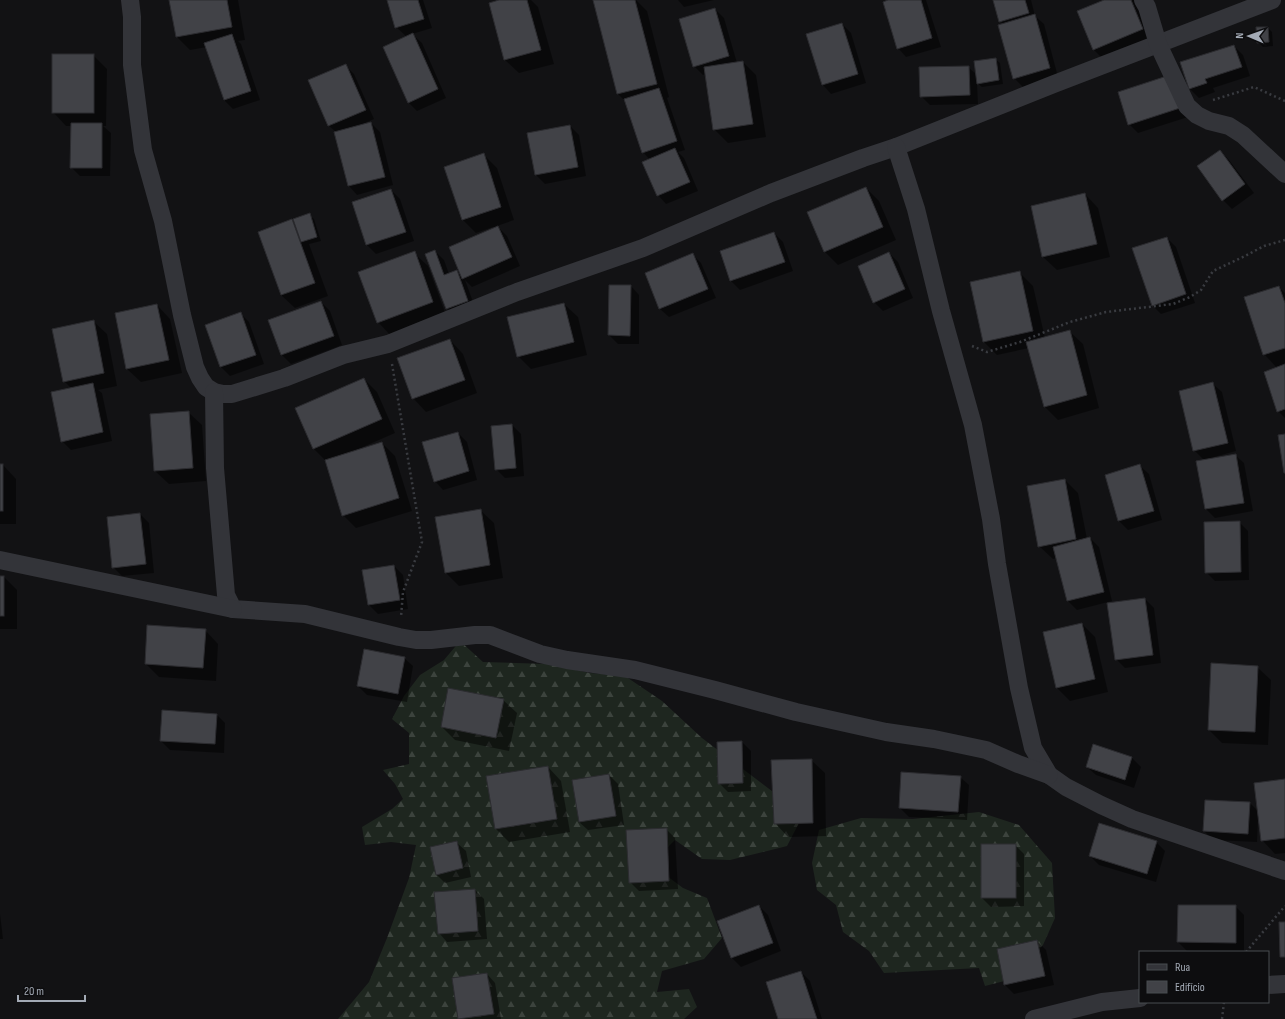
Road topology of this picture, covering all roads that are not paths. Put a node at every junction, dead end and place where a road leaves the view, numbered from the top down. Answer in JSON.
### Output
{"nodes":[{"id":1,"x":130,"y":0,"type":"edge"},
{"id":2,"x":1143,"y":0,"type":"edge"},
{"id":3,"x":1272,"y":0,"type":"edge"},
{"id":4,"x":1249,"y":4,"type":"edge"},
{"id":5,"x":1158,"y":44,"type":"junction"},
{"id":6,"x":896,"y":147,"type":"junction"},
{"id":7,"x":1285,"y":174,"type":"edge"},
{"id":8,"x":214,"y":392,"type":"junction"},
{"id":9,"x":0,"y":560,"type":"edge"},
{"id":10,"x":233,"y":609,"type":"junction"},
{"id":11,"x":1049,"y":775,"type":"junction"},
{"id":12,"x":1285,"y":871,"type":"edge"},
{"id":13,"x":1285,"y":984,"type":"edge"},
{"id":14,"x":1269,"y":985,"type":"edge"},
{"id":15,"x":1139,"y":998,"type":"edge"},
{"id":16,"x":1034,"y":1019,"type":"edge"}],
"edges":[{"from":1,"to":8,"type":"street"},
{"from":2,"to":5,"type":"street"},
{"from":3,"to":4,"type":"street"},
{"from":4,"to":5,"type":"street"},
{"from":5,"to":6,"type":"street"},
{"from":5,"to":7,"type":"street"},
{"from":6,"to":8,"type":"street"},
{"from":6,"to":11,"type":"street"},
{"from":8,"to":10,"type":"street"},
{"from":9,"to":10,"type":"street"},
{"from":10,"to":11,"type":"street"},
{"from":11,"to":12,"type":"street"},
{"from":13,"to":14,"type":"street"},
{"from":15,"to":16,"type":"street"}]}
